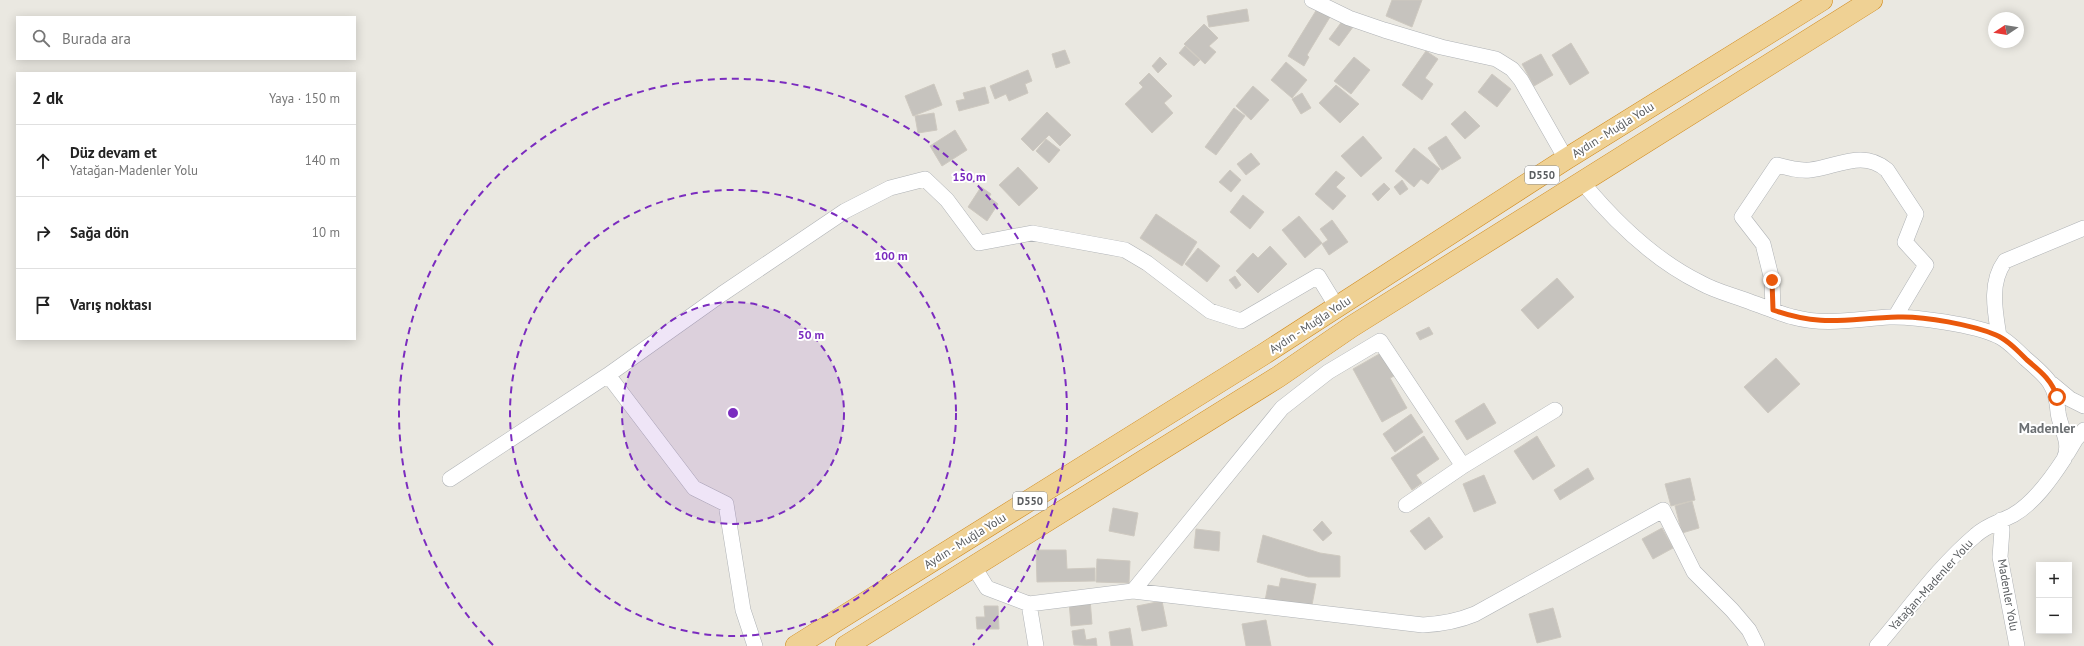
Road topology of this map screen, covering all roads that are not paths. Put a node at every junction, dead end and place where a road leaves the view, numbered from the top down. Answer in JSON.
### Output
{"nodes":[{"id":1,"x":1312,"y":0,"type":"edge"},
{"id":2,"x":1822,"y":0,"type":"edge"},
{"id":3,"x":1872,"y":0,"type":"edge"},
{"id":4,"x":1566,"y":159,"type":"junction"},
{"id":5,"x":1582,"y":182,"type":"junction"},
{"id":6,"x":2084,"y":228,"type":"edge"},
{"id":7,"x":1337,"y":307,"type":"junction"},
{"id":8,"x":1773,"y":310,"type":"junction"},
{"id":9,"x":1894,"y":317,"type":"junction"},
{"id":10,"x":1999,"y":336,"type":"junction"},
{"id":11,"x":608,"y":375,"type":"junction"},
{"id":12,"x":2052,"y":384,"type":"junction"},
{"id":13,"x":2084,"y":406,"type":"edge"},
{"id":14,"x":1555,"y":410,"type":"dead end"},
{"id":15,"x":2084,"y":430,"type":"edge"},
{"id":16,"x":2064,"y":459,"type":"junction"},
{"id":17,"x":1463,"y":466,"type":"junction"},
{"id":18,"x":450,"y":480,"type":"dead end"},
{"id":19,"x":1406,"y":505,"type":"dead end"},
{"id":20,"x":2001,"y":520,"type":"junction"},
{"id":21,"x":974,"y":567,"type":"junction"},
{"id":22,"x":1133,"y":591,"type":"junction"},
{"id":23,"x":1029,"y":604,"type":"junction"},
{"id":24,"x":755,"y":646,"type":"edge"},
{"id":25,"x":796,"y":646,"type":"edge"},
{"id":26,"x":846,"y":646,"type":"edge"},
{"id":27,"x":1036,"y":646,"type":"edge"},
{"id":28,"x":1758,"y":646,"type":"edge"},
{"id":29,"x":1877,"y":646,"type":"edge"},
{"id":30,"x":2017,"y":646,"type":"edge"}],
"edges":[{"from":1,"to":4,"type":"street"},
{"from":2,"to":4,"type":"highway","name":"Aydın - Muğla Yolu","number":"D550"},
{"from":3,"to":5,"type":"highway","name":"Aydın - Muğla Yolu","number":"D550"},
{"from":4,"to":5,"type":"highway"},
{"from":4,"to":7,"type":"highway","name":"Aydın - Muğla Yolu","number":"D550"},
{"from":5,"to":8,"type":"street","name":"Yatağan-Madenler Yolu"},
{"from":5,"to":21,"type":"highway","name":"Aydın - Muğla Yolu","number":"D550"},
{"from":6,"to":10,"type":"street"},
{"from":7,"to":11,"type":"street"},
{"from":7,"to":25,"type":"highway","name":"Aydın - Muğla Yolu","number":"D550"},
{"from":8,"to":9,"type":"street","name":"Yatağan-Madenler Yolu"},
{"from":8,"to":9,"type":"street"},
{"from":9,"to":10,"type":"street","name":"Yatağan-Madenler Yolu"},
{"from":10,"to":12,"type":"street","name":"Yatağan-Madenler Yolu"},
{"from":11,"to":18,"type":"street"},
{"from":11,"to":24,"type":"street"},
{"from":12,"to":13,"type":"street"},
{"from":12,"to":16,"type":"street","name":"Yatağan-Madenler Yolu"},
{"from":14,"to":17,"type":"street"},
{"from":15,"to":16,"type":"street"},
{"from":16,"to":20,"type":"street","name":"Yatağan-Madenler Yolu"},
{"from":17,"to":19,"type":"street"},
{"from":17,"to":22,"type":"street"},
{"from":20,"to":29,"type":"street","name":"Yatağan-Madenler Yolu"},
{"from":20,"to":30,"type":"street","name":"Madenler Yolu"},
{"from":21,"to":23,"type":"street"},
{"from":21,"to":26,"type":"highway","name":"Aydın - Muğla Yolu","number":"D550"},
{"from":22,"to":23,"type":"street"},
{"from":22,"to":28,"type":"street"},
{"from":23,"to":27,"type":"street"}]}
